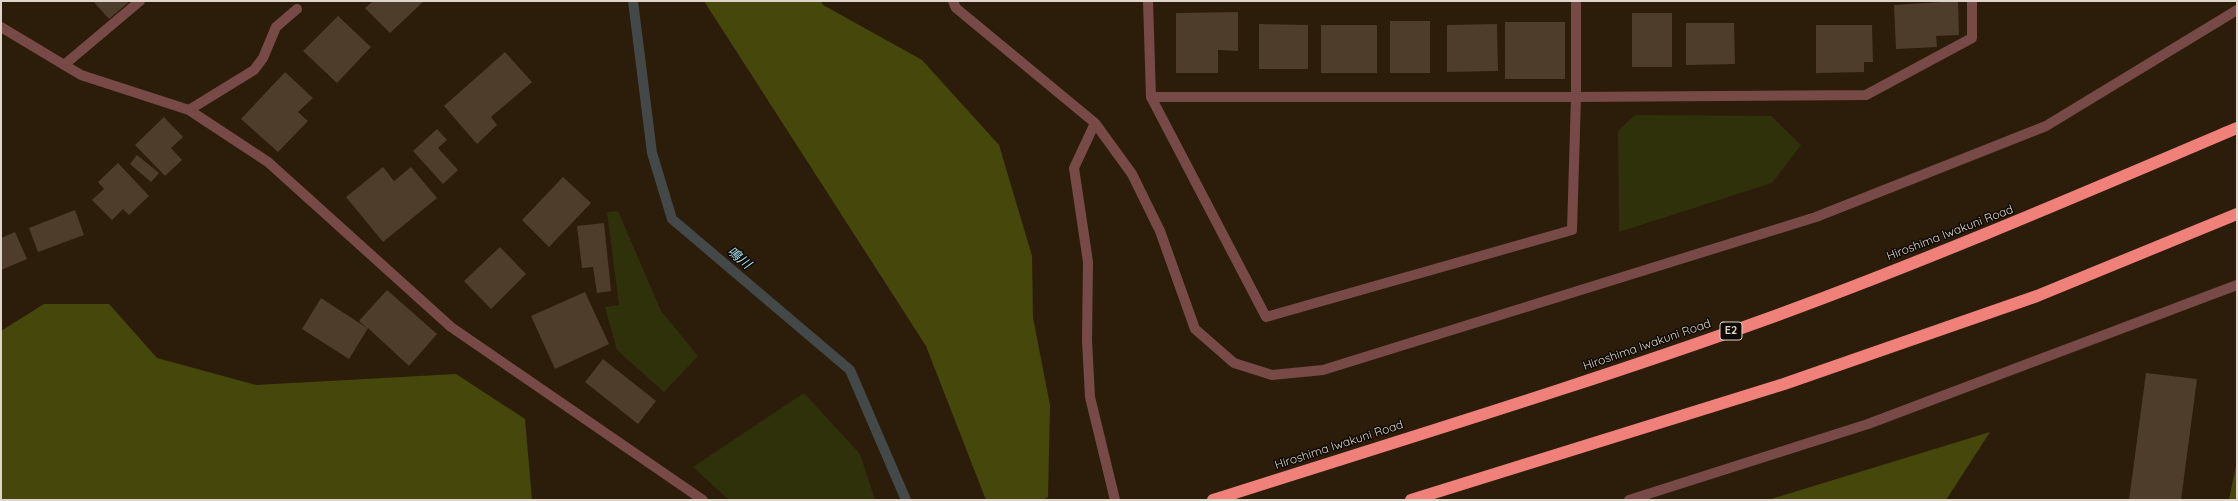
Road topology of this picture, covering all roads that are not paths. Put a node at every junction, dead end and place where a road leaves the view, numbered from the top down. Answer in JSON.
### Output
{"nodes":[{"id":1,"x":140,"y":1,"type":"edge"},
{"id":2,"x":953,"y":1,"type":"edge"},
{"id":3,"x":1148,"y":1,"type":"edge"},
{"id":4,"x":1576,"y":1,"type":"edge"},
{"id":5,"x":1972,"y":1,"type":"edge"},
{"id":6,"x":297,"y":9,"type":"dead end"},
{"id":7,"x":2237,"y":10,"type":"edge"},
{"id":8,"x":1,"y":27,"type":"edge"},
{"id":9,"x":64,"y":65,"type":"junction"},
{"id":10,"x":1151,"y":97,"type":"junction"},
{"id":11,"x":1576,"y":97,"type":"junction"},
{"id":12,"x":189,"y":110,"type":"junction"},
{"id":13,"x":1095,"y":123,"type":"junction"},
{"id":14,"x":2237,"y":128,"type":"edge"},
{"id":15,"x":2237,"y":214,"type":"edge"},
{"id":16,"x":2237,"y":285,"type":"edge"},
{"id":17,"x":703,"y":500,"type":"edge"},
{"id":18,"x":1115,"y":500,"type":"edge"},
{"id":19,"x":1213,"y":500,"type":"edge"},
{"id":20,"x":1411,"y":500,"type":"edge"},
{"id":21,"x":1629,"y":500,"type":"edge"}],
"edges":[{"from":1,"to":9,"type":"street"},
{"from":2,"to":13,"type":"street"},
{"from":3,"to":10,"type":"street"},
{"from":4,"to":11,"type":"street"},
{"from":5,"to":11,"type":"street"},
{"from":6,"to":12,"type":"street"},
{"from":7,"to":13,"type":"street"},
{"from":8,"to":9,"type":"street"},
{"from":9,"to":12,"type":"street"},
{"from":10,"to":11,"type":"street"},
{"from":10,"to":11,"type":"street"},
{"from":12,"to":17,"type":"street"},
{"from":13,"to":18,"type":"street"},
{"from":14,"to":19,"type":"highway","name":"Hiroshima Iwakuni Road","number":"E2"},
{"from":15,"to":20,"type":"highway"},
{"from":16,"to":21,"type":"street"}]}
